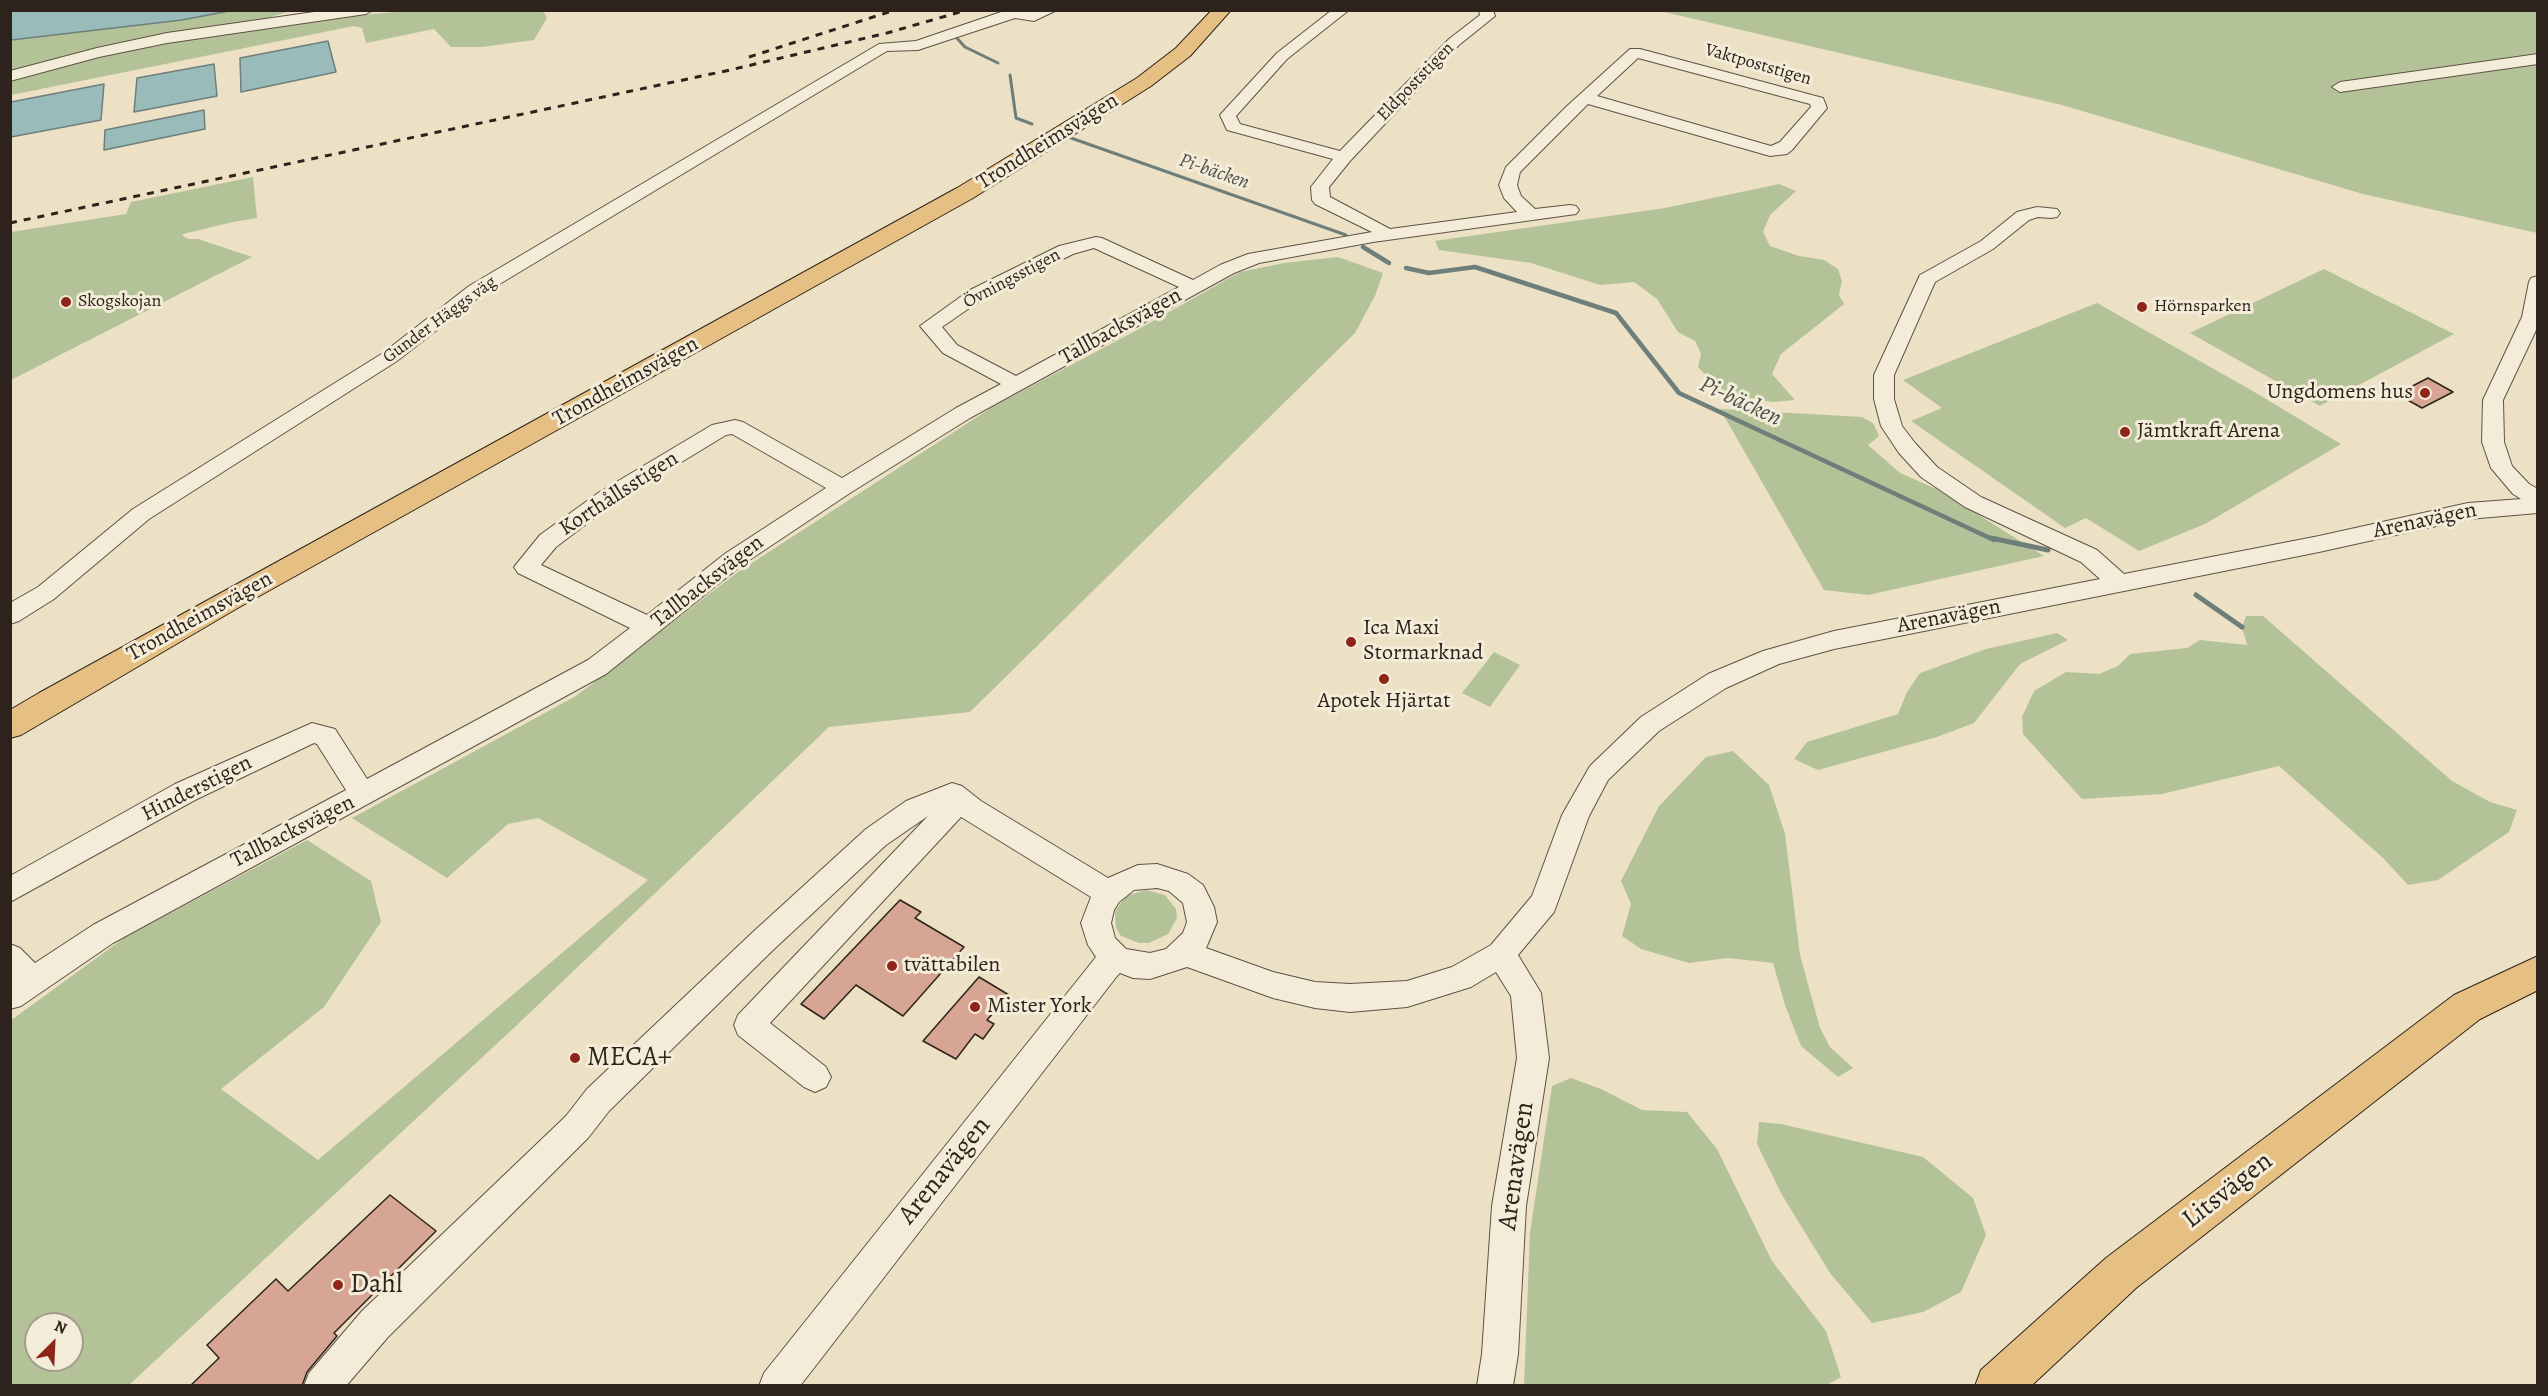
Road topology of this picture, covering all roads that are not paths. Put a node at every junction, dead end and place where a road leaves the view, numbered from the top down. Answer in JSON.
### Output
{"nodes":[{"id":1,"x":366,"y":10,"type":"edge"},
{"id":2,"x":1050,"y":10,"type":"edge"},
{"id":3,"x":1222,"y":10,"type":"edge"},
{"id":4,"x":1342,"y":10,"type":"edge"},
{"id":5,"x":1486,"y":10,"type":"edge"},
{"id":6,"x":2538,"y":60,"type":"edge"},
{"id":7,"x":10,"y":76,"type":"edge"},
{"id":8,"x":2340,"y":87,"type":"dead end"},
{"id":9,"x":1586,"y":98,"type":"junction"},
{"id":10,"x":1344,"y":157,"type":"junction"},
{"id":11,"x":1570,"y":210,"type":"dead end"},
{"id":12,"x":2051,"y":213,"type":"dead end"},
{"id":13,"x":1529,"y":214,"type":"junction"},
{"id":14,"x":1383,"y":232,"type":"junction"},
{"id":15,"x":2538,"y":282,"type":"edge"},
{"id":16,"x":1194,"y":287,"type":"junction"},
{"id":17,"x":1016,"y":384,"type":"junction"},
{"id":18,"x":842,"y":488,"type":"junction"},
{"id":19,"x":2538,"y":500,"type":"edge"},
{"id":20,"x":2538,"y":505,"type":"edge"},
{"id":21,"x":2119,"y":583,"type":"junction"},
{"id":22,"x":10,"y":615,"type":"edge"},
{"id":23,"x":650,"y":627,"type":"junction"},
{"id":24,"x":10,"y":726,"type":"edge"},
{"id":25,"x":363,"y":795,"type":"junction"},
{"id":26,"x":965,"y":805,"type":"junction"},
{"id":27,"x":10,"y":890,"type":"edge"},
{"id":28,"x":1109,"y":893,"type":"junction"},
{"id":29,"x":1184,"y":953,"type":"junction"},
{"id":30,"x":1501,"y":954,"type":"junction"},
{"id":31,"x":10,"y":957,"type":"edge"},
{"id":32,"x":1116,"y":958,"type":"junction"},
{"id":33,"x":2538,"y":972,"type":"edge"},
{"id":34,"x":21,"y":988,"type":"edge"},
{"id":35,"x":815,"y":1077,"type":"dead end"},
{"id":36,"x":322,"y":1386,"type":"edge"},
{"id":37,"x":777,"y":1386,"type":"edge"},
{"id":38,"x":1495,"y":1386,"type":"edge"},
{"id":39,"x":1996,"y":1386,"type":"edge"}],
"edges":[{"from":1,"to":7,"type":"street"},
{"from":2,"to":22,"type":"street","name":"Gunder Häggs väg"},
{"from":3,"to":24,"type":"main road","name":"Trondheimsvägen"},
{"from":4,"to":10,"type":"street"},
{"from":5,"to":10,"type":"street","name":"Eldpoststigen"},
{"from":6,"to":8,"type":"street"},
{"from":9,"to":9,"type":"street","name":"Vaktpoststigen"},
{"from":9,"to":13,"type":"street","name":"Vaktpoststigen"},
{"from":10,"to":14,"type":"street","name":"Eldpoststigen"},
{"from":11,"to":13,"type":"street","name":"Tallbacksvägen"},
{"from":12,"to":21,"type":"street"},
{"from":13,"to":14,"type":"street","name":"Tallbacksvägen"},
{"from":14,"to":16,"type":"street","name":"Tallbacksvägen"},
{"from":15,"to":19,"type":"street"},
{"from":16,"to":17,"type":"street","name":"Tallbacksvägen"},
{"from":16,"to":17,"type":"street","name":"Övningsstigen"},
{"from":17,"to":18,"type":"street","name":"Tallbacksvägen"},
{"from":18,"to":23,"type":"street","name":"Tallbacksvägen"},
{"from":18,"to":23,"type":"street","name":"Korthållsstigen"},
{"from":20,"to":21,"type":"street","name":"Arenavägen"},
{"from":21,"to":30,"type":"street","name":"Arenavägen"},
{"from":23,"to":25,"type":"street","name":"Tallbacksvägen"},
{"from":25,"to":27,"type":"street","name":"Hinderstigen"},
{"from":25,"to":34,"type":"street","name":"Tallbacksvägen"},
{"from":26,"to":28,"type":"street"},
{"from":26,"to":35,"type":"street"},
{"from":26,"to":36,"type":"street"},
{"from":28,"to":29,"type":"street"},
{"from":28,"to":32,"type":"street"},
{"from":29,"to":30,"type":"street","name":"Arenavägen"},
{"from":29,"to":32,"type":"street"},
{"from":30,"to":38,"type":"street","name":"Arenavägen"},
{"from":31,"to":34,"type":"street"},
{"from":32,"to":37,"type":"street","name":"Arenavägen"},
{"from":33,"to":39,"type":"main road","name":"Litsvägen"}]}
